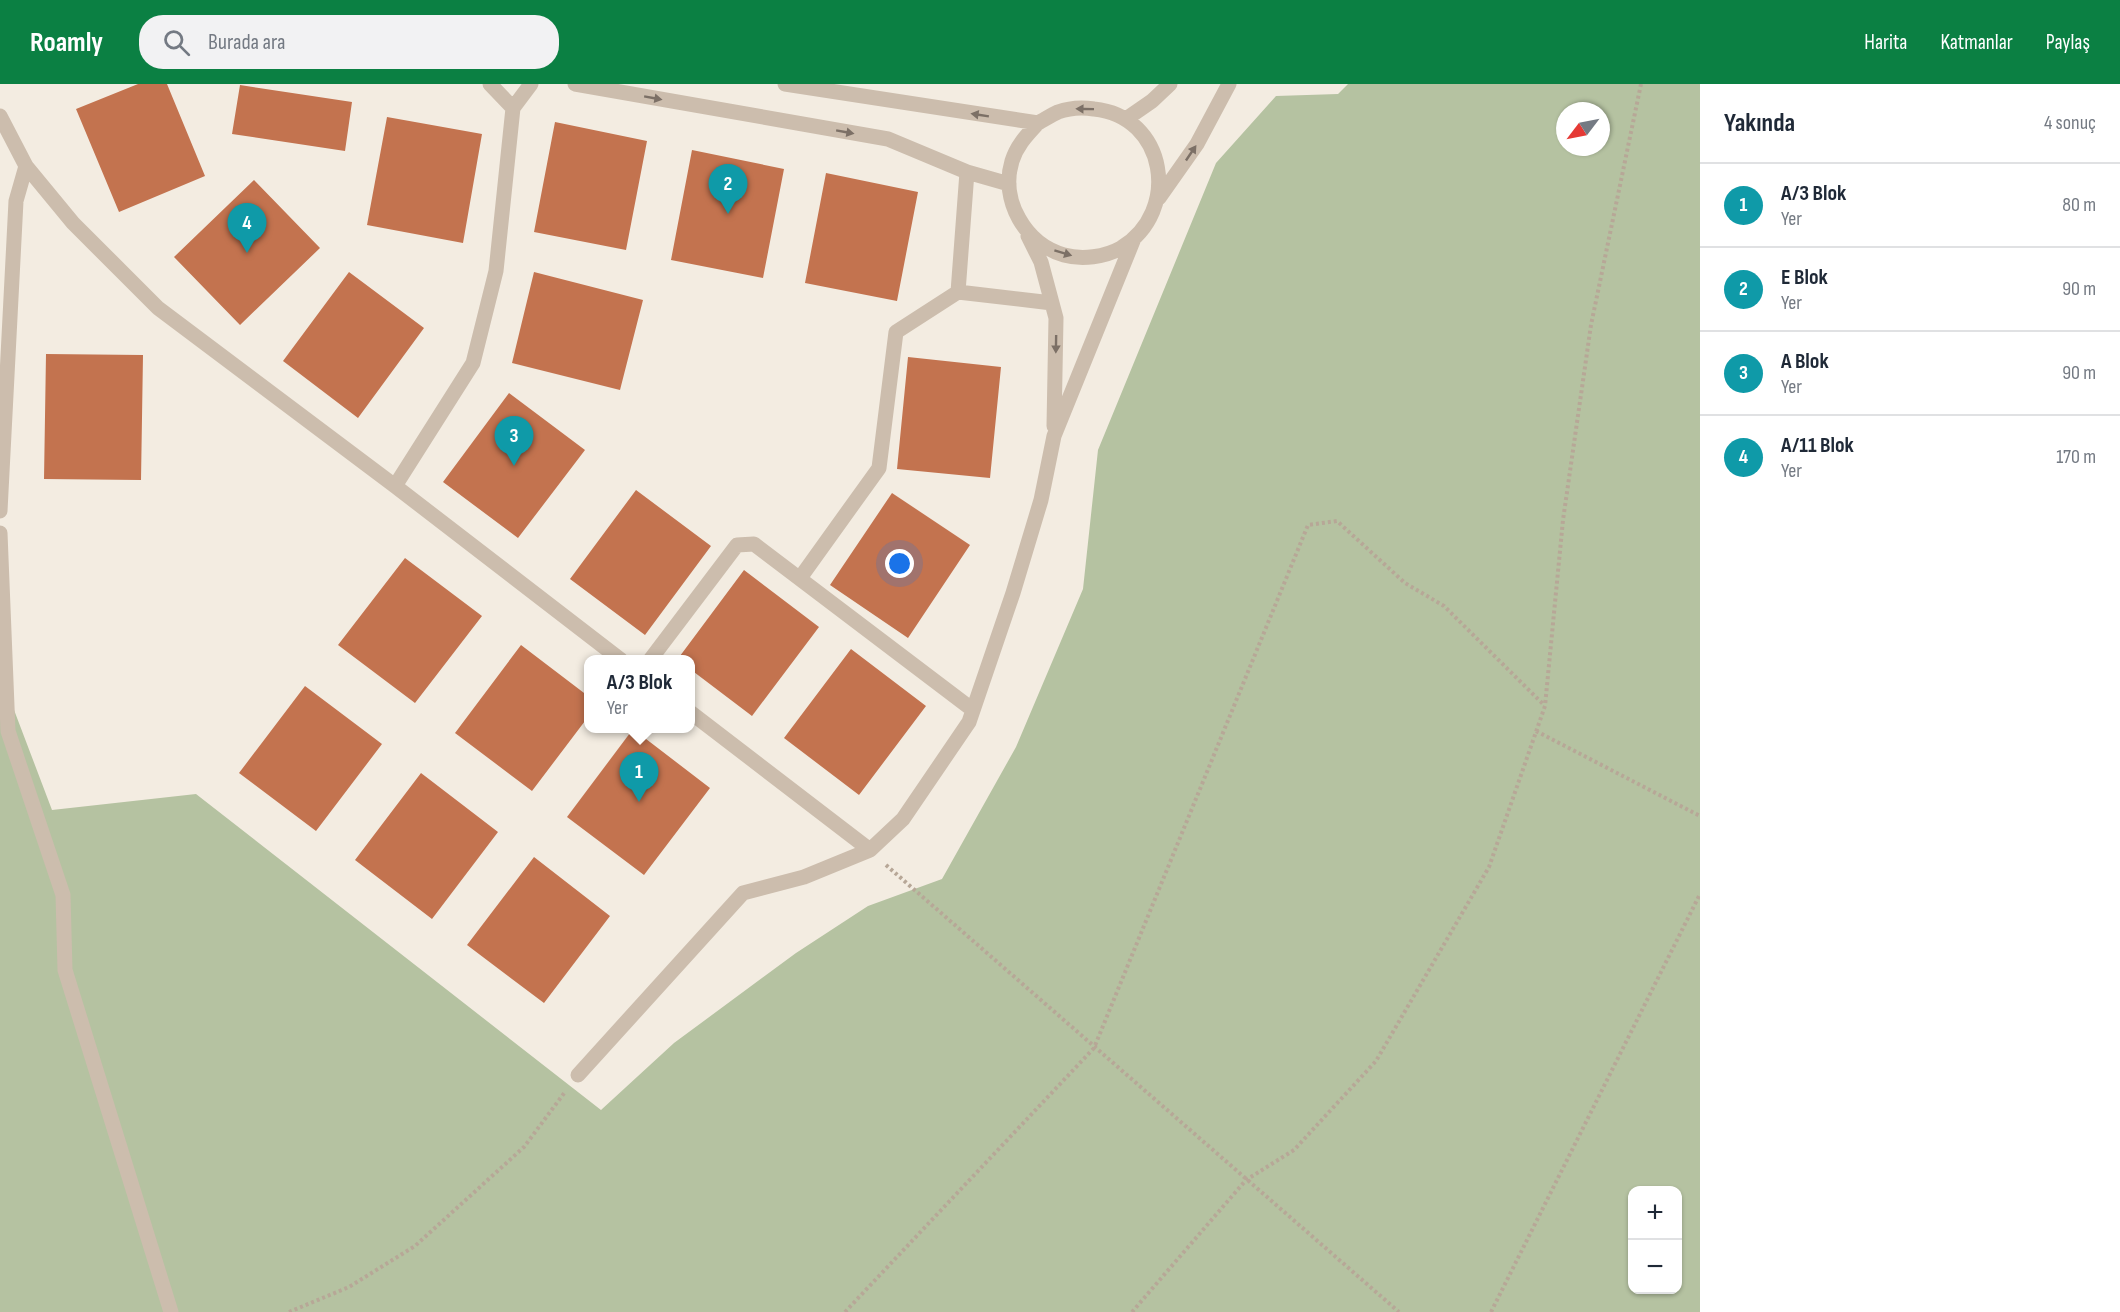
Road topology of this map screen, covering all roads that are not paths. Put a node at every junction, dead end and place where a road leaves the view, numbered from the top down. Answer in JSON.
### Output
{"nodes":[{"id":1,"x":490,"y":84,"type":"edge"},
{"id":2,"x":531,"y":84,"type":"edge"},
{"id":3,"x":575,"y":84,"type":"edge"},
{"id":4,"x":785,"y":84,"type":"edge"},
{"id":5,"x":1170,"y":84,"type":"edge"},
{"id":6,"x":1229,"y":84,"type":"edge"},
{"id":7,"x":513,"y":108,"type":"junction"},
{"id":8,"x":0,"y":116,"type":"edge"},
{"id":9,"x":1126,"y":119,"type":"junction"},
{"id":10,"x":1038,"y":123,"type":"junction"},
{"id":11,"x":26,"y":166,"type":"junction"},
{"id":12,"x":967,"y":172,"type":"junction"},
{"id":13,"x":1009,"y":184,"type":"junction"},
{"id":14,"x":1158,"y":201,"type":"junction"},
{"id":15,"x":1024,"y":228,"type":"junction"},
{"id":16,"x":1133,"y":241,"type":"junction"},
{"id":17,"x":958,"y":292,"type":"junction"},
{"id":18,"x":1052,"y":303,"type":"junction"},
{"id":19,"x":1054,"y":436,"type":"junction"},
{"id":20,"x":395,"y":486,"type":"junction"},
{"id":21,"x":0,"y":511,"type":"edge"},
{"id":22,"x":0,"y":533,"type":"edge"},
{"id":23,"x":800,"y":579,"type":"junction"},
{"id":24,"x":615,"y":655,"type":"edge"},
{"id":25,"x":654,"y":655,"type":"edge"},
{"id":26,"x":973,"y":710,"type":"junction"},
{"id":27,"x":695,"y":716,"type":"edge"},
{"id":28,"x":4,"y":732,"type":"edge"},
{"id":29,"x":870,"y":850,"type":"junction"},
{"id":30,"x":578,"y":1075,"type":"road end"},
{"id":31,"x":171,"y":1312,"type":"edge"}],
"edges":[{"from":1,"to":7,"type":"street"},
{"from":2,"to":7,"type":"street"},
{"from":3,"to":12,"type":"street","one_way":true},
{"from":10,"to":4,"type":"street","one_way":true},
{"from":5,"to":9,"type":"street"},
{"from":14,"to":6,"type":"street","one_way":true},
{"from":7,"to":20,"type":"street"},
{"from":8,"to":11,"type":"street"},
{"from":9,"to":10,"type":"street","one_way":true},
{"from":9,"to":14,"type":"street"},
{"from":10,"to":13,"type":"street"},
{"from":11,"to":20,"type":"street"},
{"from":11,"to":21,"type":"street"},
{"from":12,"to":13,"type":"street"},
{"from":12,"to":17,"type":"street"},
{"from":13,"to":15,"type":"street"},
{"from":14,"to":16,"type":"street"},
{"from":15,"to":16,"type":"street","one_way":true},
{"from":15,"to":18,"type":"street"},
{"from":16,"to":19,"type":"street"},
{"from":17,"to":18,"type":"street"},
{"from":17,"to":23,"type":"street"},
{"from":18,"to":19,"type":"street","one_way":true},
{"from":19,"to":26,"type":"street"},
{"from":20,"to":24,"type":"street"},
{"from":22,"to":28,"type":"street"},
{"from":23,"to":25,"type":"street"},
{"from":23,"to":26,"type":"street"},
{"from":26,"to":29,"type":"street"},
{"from":27,"to":29,"type":"street"},
{"from":28,"to":31,"type":"street"},
{"from":29,"to":30,"type":"street"}]}
